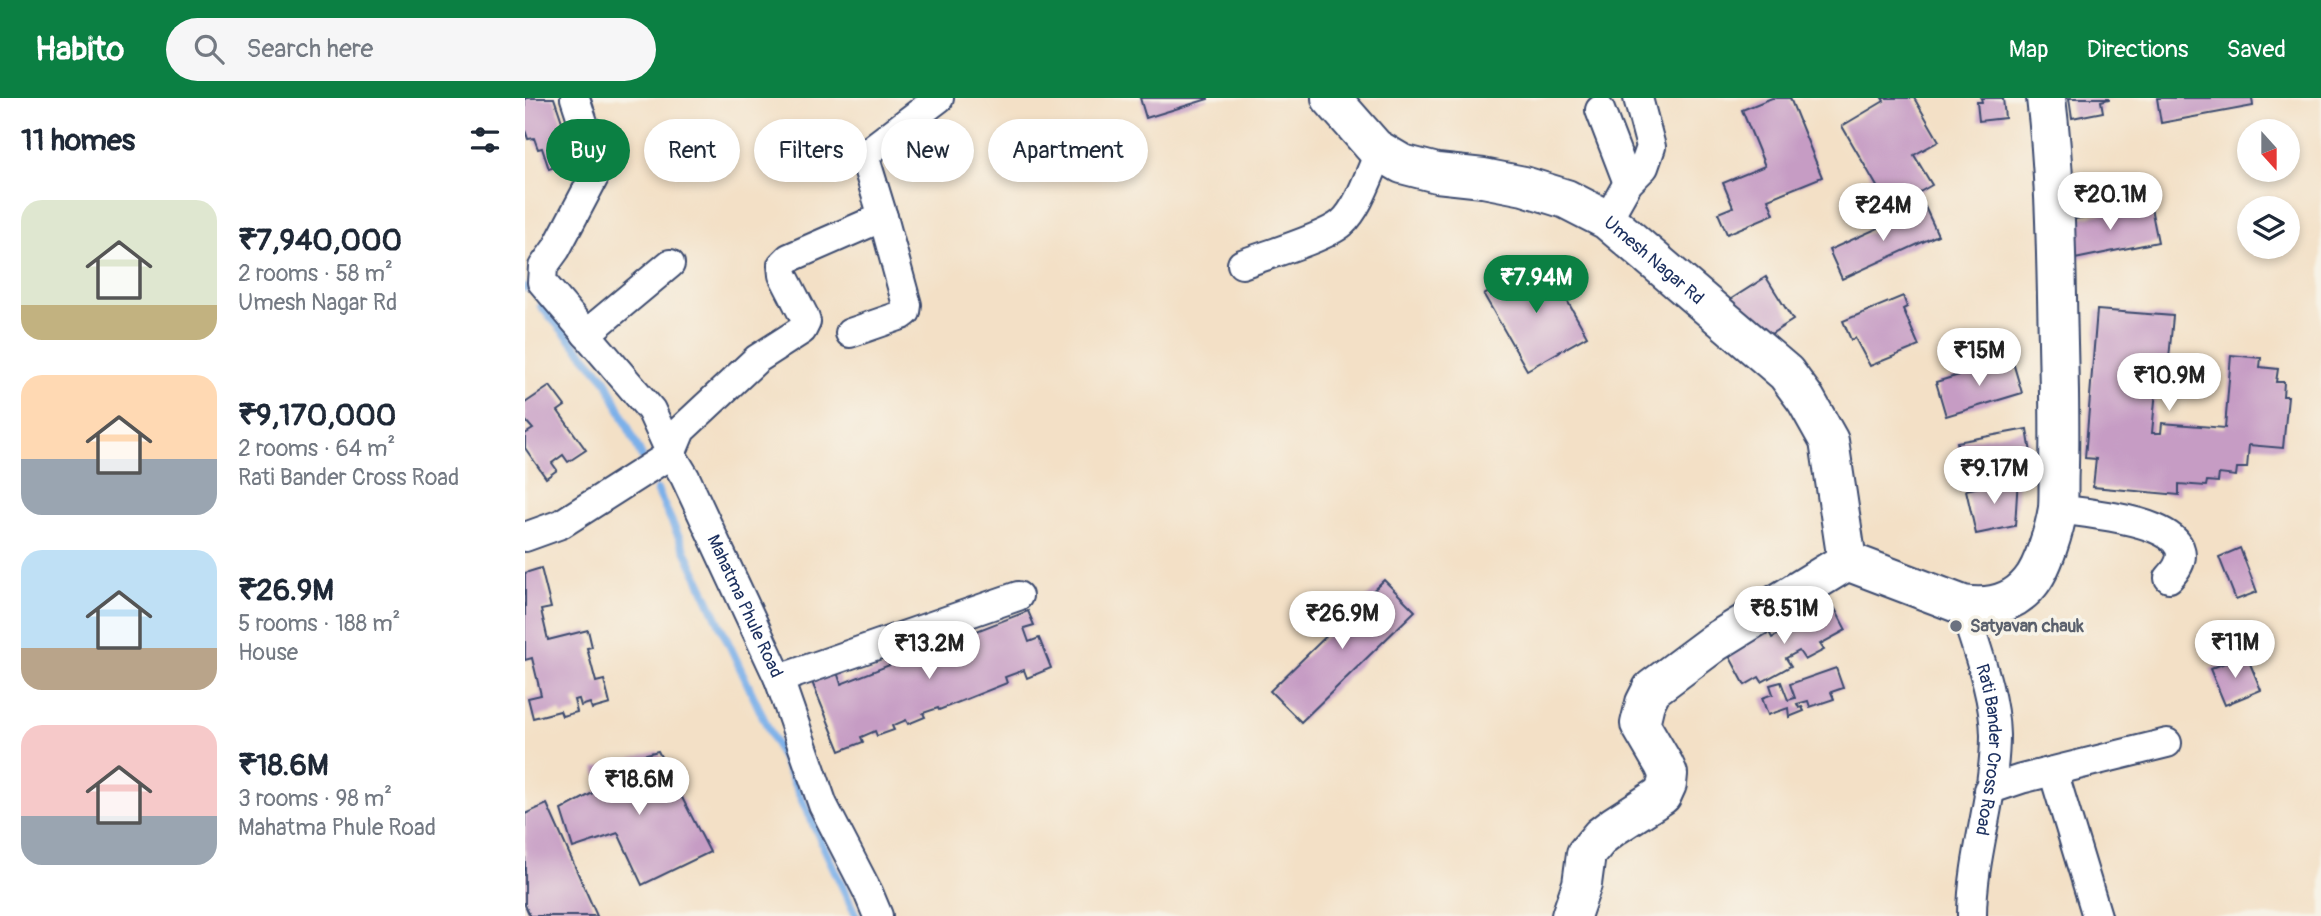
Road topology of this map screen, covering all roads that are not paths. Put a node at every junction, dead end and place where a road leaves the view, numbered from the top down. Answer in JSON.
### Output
{"nodes":[{"id":1,"x":575,"y":98,"type":"edge"},
{"id":2,"x":939,"y":98,"type":"edge"},
{"id":3,"x":1331,"y":98,"type":"edge"},
{"id":4,"x":1638,"y":98,"type":"edge"},
{"id":5,"x":2046,"y":98,"type":"edge"},
{"id":6,"x":1599,"y":110,"type":"dead end"},
{"id":7,"x":1380,"y":151,"type":"junction"},
{"id":8,"x":1628,"y":183,"type":"junction"},
{"id":9,"x":883,"y":217,"type":"junction"},
{"id":10,"x":1607,"y":220,"type":"junction"},
{"id":11,"x":670,"y":264,"type":"dead end"},
{"id":12,"x":1242,"y":264,"type":"dead end"},
{"id":13,"x":850,"y":333,"type":"dead end"},
{"id":14,"x":586,"y":334,"type":"junction"},
{"id":15,"x":671,"y":454,"type":"junction"},
{"id":16,"x":2057,"y":509,"type":"junction"},
{"id":17,"x":525,"y":537,"type":"edge"},
{"id":18,"x":1847,"y":561,"type":"junction"},
{"id":19,"x":2169,"y":578,"type":"dead end"},
{"id":20,"x":1019,"y":596,"type":"dead end"},
{"id":21,"x":1963,"y":605,"type":"junction"},
{"id":22,"x":779,"y":679,"type":"junction"},
{"id":23,"x":2167,"y":743,"type":"dead end"},
{"id":24,"x":2053,"y":771,"type":"junction"},
{"id":25,"x":1988,"y":790,"type":"junction"},
{"id":26,"x":879,"y":916,"type":"edge"},
{"id":27,"x":1571,"y":916,"type":"edge"},
{"id":28,"x":1972,"y":916,"type":"edge"},
{"id":29,"x":2097,"y":916,"type":"edge"}],
"edges":[{"from":1,"to":14,"type":"street","name":"Mahatma Phule Road"},
{"from":2,"to":9,"type":"street"},
{"from":3,"to":7,"type":"street","name":"Umesh Nagar Rd"},
{"from":4,"to":8,"type":"street"},
{"from":5,"to":16,"type":"street"},
{"from":6,"to":8,"type":"street"},
{"from":7,"to":10,"type":"street","name":"Umesh Nagar Rd"},
{"from":7,"to":12,"type":"street"},
{"from":8,"to":10,"type":"street"},
{"from":9,"to":13,"type":"street"},
{"from":9,"to":15,"type":"street"},
{"from":10,"to":18,"type":"street","name":"Umesh Nagar Rd"},
{"from":11,"to":14,"type":"street"},
{"from":14,"to":15,"type":"street","name":"Mahatma Phule Road"},
{"from":15,"to":17,"type":"street"},
{"from":15,"to":22,"type":"street","name":"Mahatma Phule Road"},
{"from":16,"to":19,"type":"street"},
{"from":16,"to":21,"type":"street"},
{"from":18,"to":21,"type":"street"},
{"from":18,"to":27,"type":"street"},
{"from":20,"to":22,"type":"street"},
{"from":21,"to":25,"type":"street","name":"Rati Bander Cross Road"},
{"from":22,"to":26,"type":"street","name":"Mahatma Phule Road"},
{"from":23,"to":24,"type":"street"},
{"from":24,"to":25,"type":"street"},
{"from":24,"to":29,"type":"street"},
{"from":25,"to":28,"type":"street","name":"Rati Bander Cross Road"}]}
